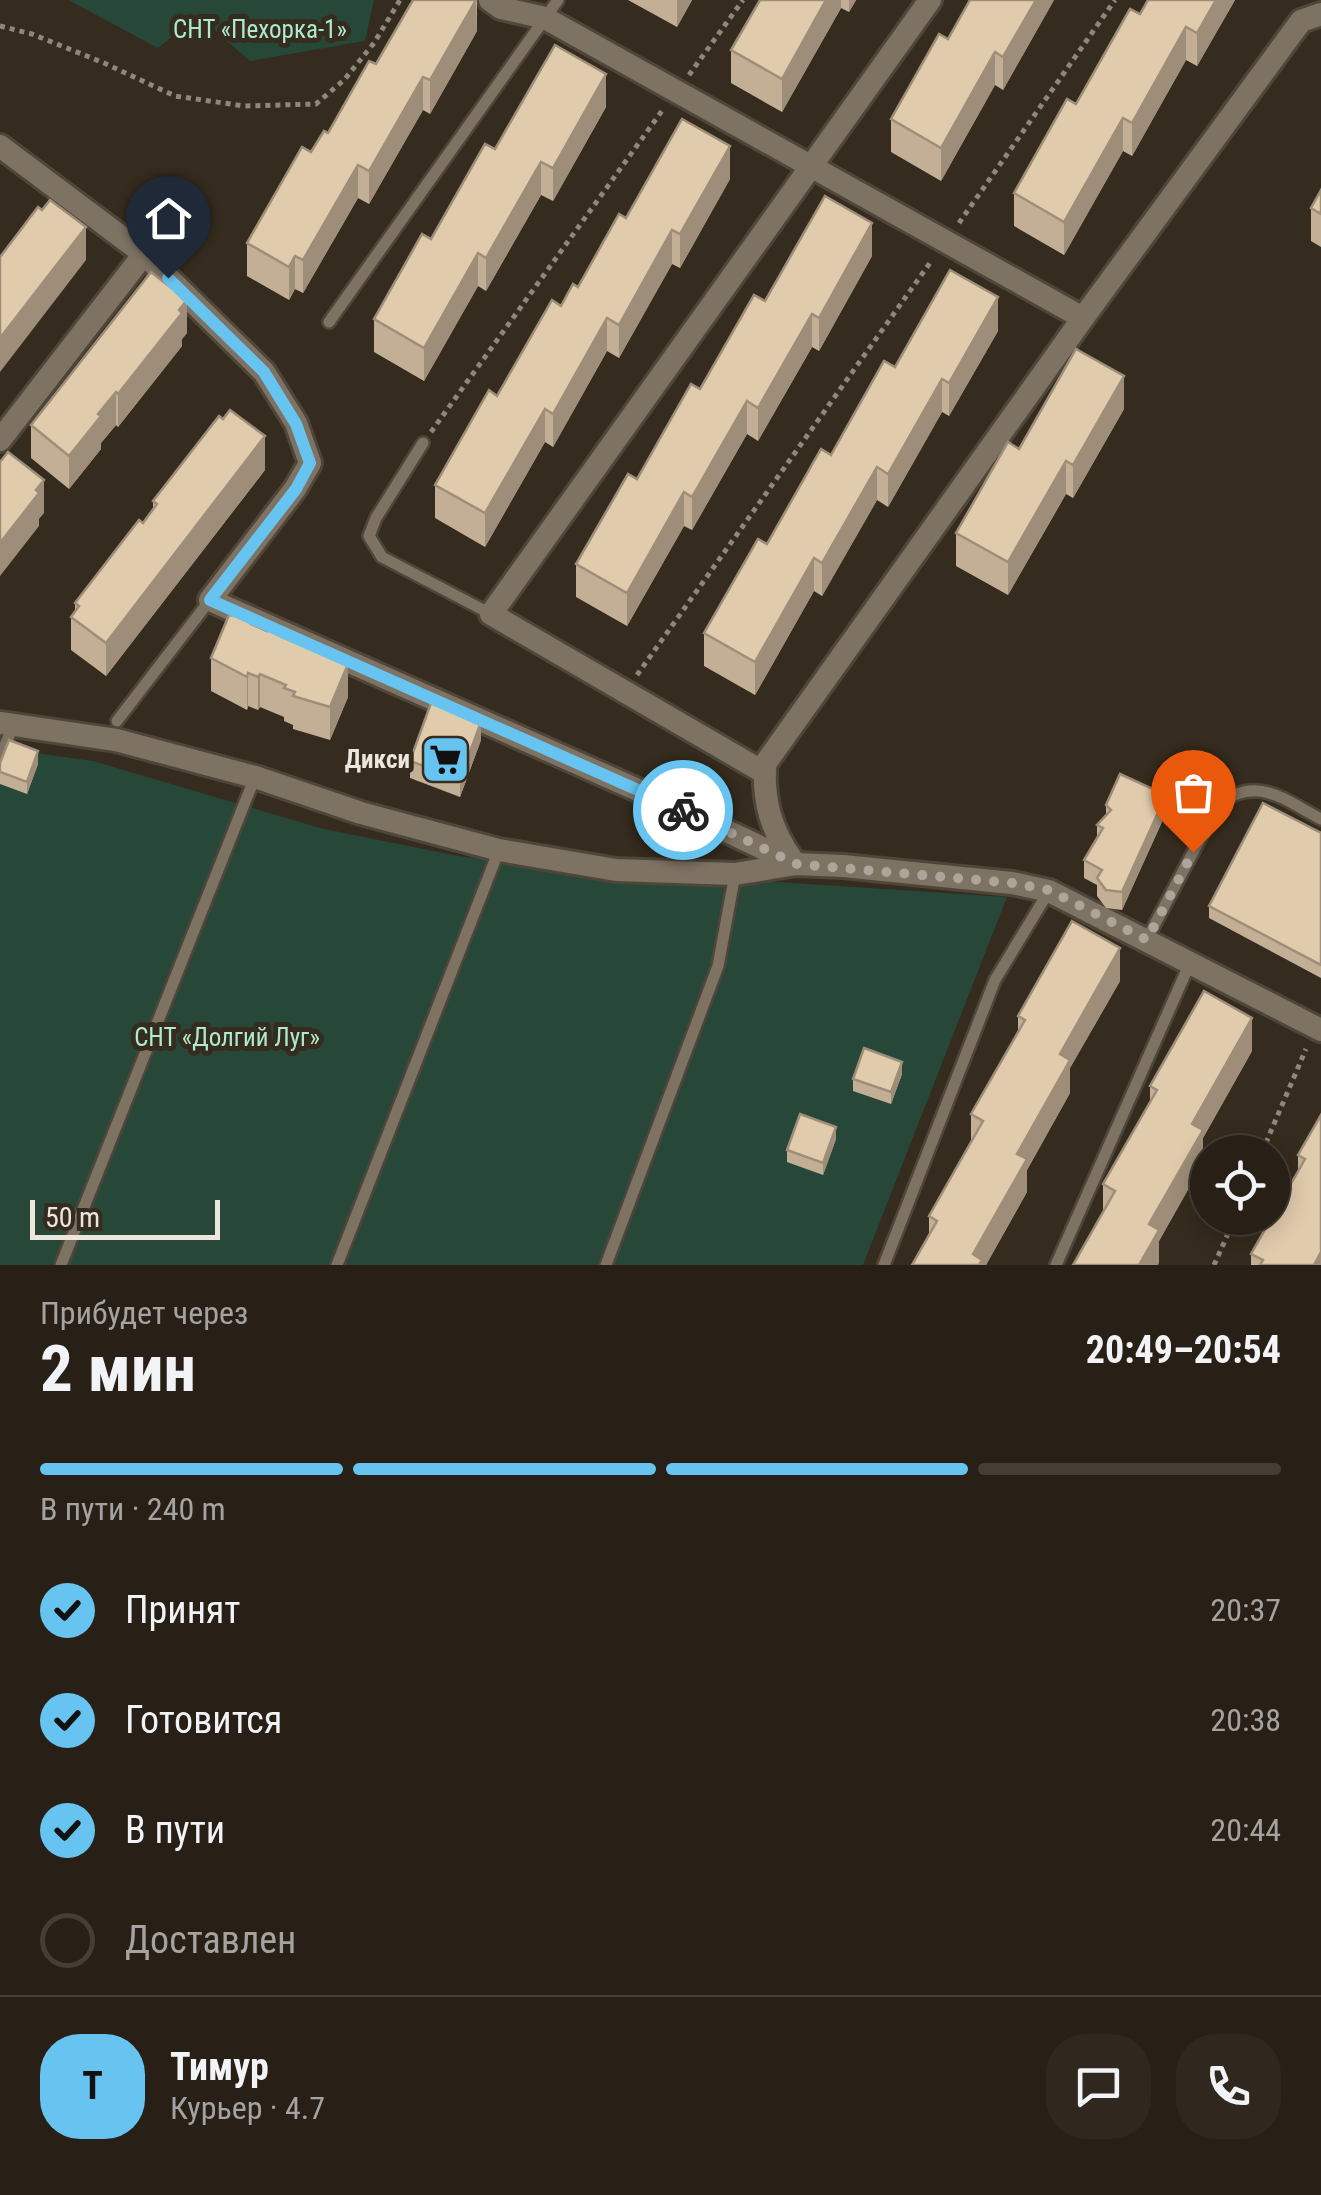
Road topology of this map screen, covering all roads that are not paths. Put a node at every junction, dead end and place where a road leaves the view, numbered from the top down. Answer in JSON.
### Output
{"nodes":[{"id":1,"x":490,"y":0,"type":"edge"},
{"id":2,"x":930,"y":0,"type":"edge"},
{"id":3,"x":552,"y":9,"type":"edge"},
{"id":4,"x":1321,"y":14,"type":"edge"},
{"id":5,"x":0,"y":146,"type":"edge"},
{"id":6,"x":812,"y":167,"type":"junction"},
{"id":7,"x":144,"y":254,"type":"junction"},
{"id":8,"x":1083,"y":318,"type":"junction"},
{"id":9,"x":329,"y":322,"type":"dead end"},
{"id":10,"x":0,"y":440,"type":"edge"},
{"id":11,"x":423,"y":443,"type":"road end"},
{"id":12,"x":210,"y":600,"type":"junction"},
{"id":13,"x":491,"y":614,"type":"junction"},
{"id":14,"x":117,"y":721,"type":"dead end"},
{"id":15,"x":7,"y":723,"type":"edge"},
{"id":16,"x":0,"y":758,"type":"edge"},
{"id":17,"x":764,"y":773,"type":"junction"},
{"id":18,"x":256,"y":777,"type":"junction"},
{"id":19,"x":1321,"y":819,"type":"edge"},
{"id":20,"x":499,"y":850,"type":"junction"},
{"id":21,"x":796,"y":864,"type":"junction"},
{"id":22,"x":734,"y":874,"type":"junction"},
{"id":23,"x":1049,"y":890,"type":"junction"},
{"id":24,"x":1147,"y":940,"type":"junction"},
{"id":25,"x":1191,"y":962,"type":"junction"},
{"id":26,"x":1318,"y":1029,"type":"edge"},
{"id":27,"x":61,"y":1265,"type":"edge"},
{"id":28,"x":337,"y":1265,"type":"edge"},
{"id":29,"x":606,"y":1265,"type":"edge"},
{"id":30,"x":884,"y":1265,"type":"edge"},
{"id":31,"x":1056,"y":1265,"type":"edge"}],
"edges":[{"from":1,"to":3,"type":"street"},
{"from":2,"to":6,"type":"street"},
{"from":3,"to":6,"type":"street"},
{"from":3,"to":9,"type":"lane"},
{"from":4,"to":8,"type":"street"},
{"from":5,"to":7,"type":"street"},
{"from":6,"to":8,"type":"street"},
{"from":6,"to":13,"type":"street"},
{"from":7,"to":10,"type":"street"},
{"from":7,"to":12,"type":"street"},
{"from":8,"to":17,"type":"street"},
{"from":11,"to":13,"type":"lane"},
{"from":12,"to":14,"type":"lane"},
{"from":12,"to":21,"type":"street"},
{"from":13,"to":17,"type":"street"},
{"from":15,"to":16,"type":"lane"},
{"from":15,"to":18,"type":"street"},
{"from":17,"to":21,"type":"street"},
{"from":18,"to":20,"type":"street"},
{"from":18,"to":27,"type":"lane"},
{"from":19,"to":24,"type":"lane"},
{"from":20,"to":22,"type":"street"},
{"from":20,"to":28,"type":"lane"},
{"from":21,"to":22,"type":"street"},
{"from":21,"to":23,"type":"street"},
{"from":22,"to":29,"type":"lane"},
{"from":23,"to":24,"type":"street"},
{"from":23,"to":30,"type":"lane"},
{"from":24,"to":25,"type":"street"},
{"from":25,"to":26,"type":"street"},
{"from":25,"to":31,"type":"lane"}]}
